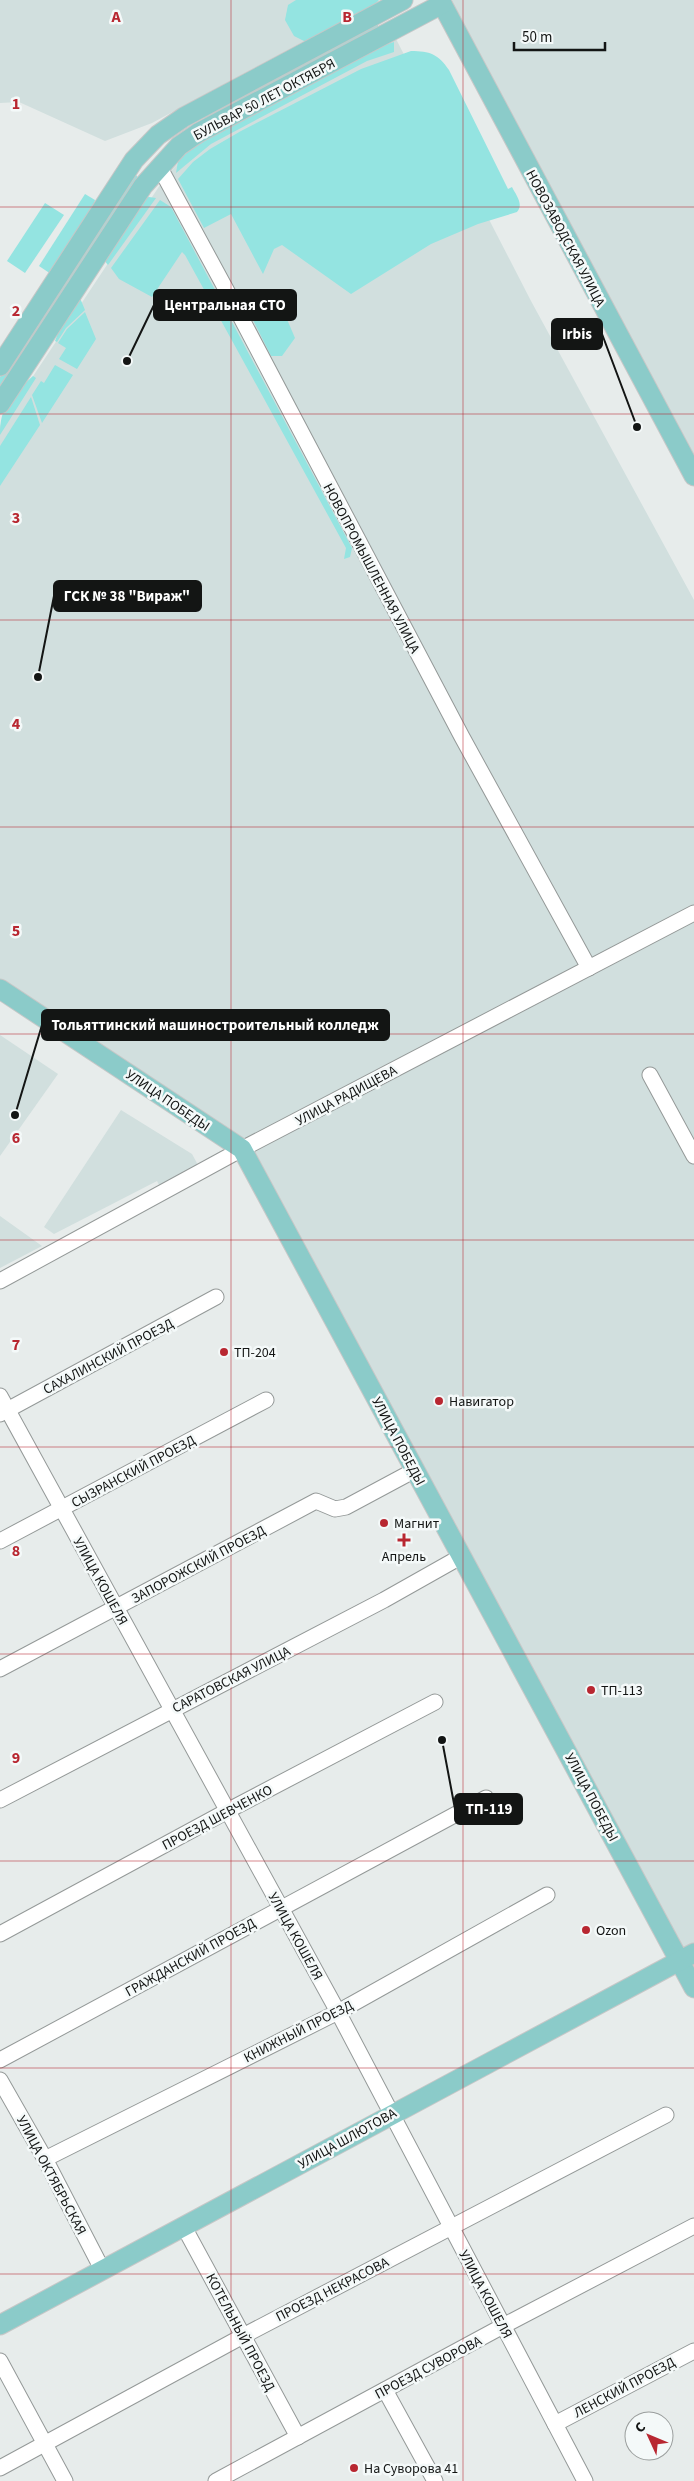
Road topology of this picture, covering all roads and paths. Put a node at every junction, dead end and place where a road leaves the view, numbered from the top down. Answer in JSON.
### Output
{"nodes":[{"id":1,"x":403,"y":0,"type":"edge"},
{"id":2,"x":441,"y":2,"type":"edge"},
{"id":3,"x":376,"y":15,"type":"junction"},
{"id":4,"x":384,"y":35,"type":"junction"},
{"id":5,"x":159,"y":166,"type":"junction"},
{"id":6,"x":0,"y":366,"type":"edge"},
{"id":7,"x":0,"y":404,"type":"edge"},
{"id":8,"x":694,"y":476,"type":"edge"},
{"id":9,"x":694,"y":913,"type":"edge"},
{"id":10,"x":589,"y":968,"type":"junction"},
{"id":11,"x":0,"y":989,"type":"edge"},
{"id":12,"x":650,"y":1075,"type":"dead end"},
{"id":13,"x":242,"y":1149,"type":"junction"},
{"id":14,"x":694,"y":1156,"type":"edge"},
{"id":15,"x":0,"y":1281,"type":"edge"},
{"id":16,"x":216,"y":1297,"type":"dead end"},
{"id":17,"x":0,"y":1396,"type":"edge"},
{"id":18,"x":266,"y":1400,"type":"dead end"},
{"id":19,"x":4,"y":1412,"type":"edge"},
{"id":20,"x":415,"y":1470,"type":"junction"},
{"id":21,"x":60,"y":1509,"type":"junction"},
{"id":22,"x":0,"y":1541,"type":"edge"},
{"id":23,"x":462,"y":1556,"type":"junction"},
{"id":24,"x":116,"y":1607,"type":"junction"},
{"id":25,"x":0,"y":1668,"type":"edge"},
{"id":26,"x":435,"y":1702,"type":"dead end"},
{"id":27,"x":172,"y":1710,"type":"junction"},
{"id":28,"x":486,"y":1798,"type":"dead end"},
{"id":29,"x":0,"y":1800,"type":"edge"},
{"id":30,"x":229,"y":1810,"type":"junction"},
{"id":31,"x":547,"y":1895,"type":"dead end"},
{"id":32,"x":280,"y":1908,"type":"junction"},
{"id":33,"x":0,"y":1934,"type":"edge"},
{"id":34,"x":687,"y":1957,"type":"edge"},
{"id":35,"x":694,"y":1988,"type":"edge"},
{"id":36,"x":338,"y":2012,"type":"junction"},
{"id":37,"x":0,"y":2060,"type":"edge"},
{"id":38,"x":0,"y":2080,"type":"edge"},
{"id":39,"x":390,"y":2114,"type":"junction"},
{"id":40,"x":666,"y":2115,"type":"dead end"},
{"id":41,"x":45,"y":2159,"type":"junction"},
{"id":42,"x":694,"y":2226,"type":"edge"},
{"id":43,"x":184,"y":2227,"type":"junction"},
{"id":44,"x":450,"y":2228,"type":"junction"},
{"id":45,"x":102,"y":2271,"type":"junction"},
{"id":46,"x":0,"y":2325,"type":"edge"},
{"id":47,"x":503,"y":2326,"type":"junction"},
{"id":48,"x":243,"y":2336,"type":"junction"},
{"id":49,"x":694,"y":2351,"type":"edge"},
{"id":50,"x":0,"y":2361,"type":"edge"},
{"id":51,"x":385,"y":2390,"type":"junction"},
{"id":52,"x":555,"y":2424,"type":"junction"},
{"id":53,"x":298,"y":2437,"type":"junction"},
{"id":54,"x":45,"y":2444,"type":"junction"},
{"id":55,"x":0,"y":2468,"type":"edge"},
{"id":56,"x":64,"y":2481,"type":"edge"},
{"id":57,"x":216,"y":2481,"type":"edge"},
{"id":58,"x":435,"y":2481,"type":"edge"},
{"id":59,"x":585,"y":2481,"type":"edge"}],
"edges":[{"from":1,"to":3,"type":"main road","name":"БУЛЬВАР 50 ЛЕТ ОКТЯБРЯ"},
{"from":2,"to":4,"type":"main road","name":"БУЛЬВАР 50 ЛЕТ ОКТЯБРЯ"},
{"from":2,"to":8,"type":"main road","name":"НОВОЗАВОДСКАЯ УЛИЦА"},
{"from":3,"to":4,"type":"main road"},
{"from":3,"to":6,"type":"main road","name":"БУЛЬВАР 50 ЛЕТ ОКТЯБРЯ"},
{"from":4,"to":5,"type":"main road","name":"БУЛЬВАР 50 ЛЕТ ОКТЯБРЯ"},
{"from":5,"to":7,"type":"main road","name":"БУЛЬВАР 50 ЛЕТ ОКТЯБРЯ"},
{"from":5,"to":10,"type":"street","name":"НОВОПРОМЫШЛЕННАЯ УЛИЦА"},
{"from":9,"to":10,"type":"street","name":"УЛИЦА РАДИЩЕВА"},
{"from":10,"to":13,"type":"street","name":"УЛИЦА РАДИЩЕВА"},
{"from":11,"to":13,"type":"main road","name":"УЛИЦА ПОБЕДЫ"},
{"from":12,"to":14,"type":"street"},
{"from":13,"to":15,"type":"street","name":"УЛИЦА РАДИЩЕВА"},
{"from":13,"to":20,"type":"main road","name":"УЛИЦА ПОБЕДЫ"},
{"from":16,"to":19,"type":"street","name":"САХАЛИНСКИЙ ПРОЕЗД"},
{"from":17,"to":19,"type":"street","name":"УЛИЦА КОШЕЛЯ"},
{"from":18,"to":21,"type":"street","name":"СЫЗРАНСКИЙ ПРОЕЗД"},
{"from":19,"to":21,"type":"street","name":"УЛИЦА КОШЕЛЯ"},
{"from":20,"to":23,"type":"main road","name":"УЛИЦА ПОБЕДЫ"},
{"from":20,"to":24,"type":"street","name":"ЗАПОРОЖСКИЙ ПРОЕЗД"},
{"from":21,"to":22,"type":"street","name":"СЫЗРАНСКИЙ ПРОЕЗД"},
{"from":21,"to":24,"type":"street","name":"УЛИЦА КОШЕЛЯ"},
{"from":23,"to":27,"type":"street","name":"САРАТОВСКАЯ УЛИЦА"},
{"from":23,"to":34,"type":"main road","name":"УЛИЦА ПОБЕДЫ"},
{"from":24,"to":25,"type":"street","name":"ЗАПОРОЖСКИЙ ПРОЕЗД"},
{"from":24,"to":27,"type":"street","name":"УЛИЦА КОШЕЛЯ"},
{"from":26,"to":30,"type":"street","name":"ПРОЕЗД ШЕВЧЕНКО"},
{"from":27,"to":29,"type":"street","name":"САРАТОВСКАЯ УЛИЦА"},
{"from":27,"to":30,"type":"street","name":"УЛИЦА КОШЕЛЯ"},
{"from":28,"to":32,"type":"street","name":"ГРАЖДАНСКИЙ ПРОЕЗД"},
{"from":30,"to":32,"type":"street","name":"УЛИЦА КОШЕЛЯ"},
{"from":30,"to":33,"type":"street","name":"ПРОЕЗД ШЕВЧЕНКО"},
{"from":31,"to":36,"type":"street","name":"КНИЖНЫЙ ПРОЕЗД"},
{"from":32,"to":36,"type":"street","name":"УЛИЦА КОШЕЛЯ"},
{"from":32,"to":37,"type":"street","name":"ГРАЖДАНСКИЙ ПРОЕЗД"},
{"from":34,"to":35,"type":"main road","name":"УЛИЦА ПОБЕДЫ"},
{"from":34,"to":39,"type":"main road","name":"УЛИЦА ШЛЮТОВА"},
{"from":36,"to":39,"type":"street","name":"УЛИЦА КОШЕЛЯ"},
{"from":36,"to":41,"type":"street","name":"КНИЖНЫЙ ПРОЕЗД"},
{"from":38,"to":41,"type":"street","name":"УЛИЦА ОКТЯБРЬСКАЯ"},
{"from":39,"to":43,"type":"main road","name":"УЛИЦА ШЛЮТОВА"},
{"from":39,"to":44,"type":"street","name":"УЛИЦА КОШЕЛЯ"},
{"from":40,"to":44,"type":"street","name":"ПРОЕЗД НЕКРАСОВА"},
{"from":41,"to":45,"type":"street","name":"УЛИЦА ОКТЯБРЬСКАЯ"},
{"from":42,"to":47,"type":"street","name":"ПРОЕЗД СУВОРОВА"},
{"from":43,"to":45,"type":"main road","name":"УЛИЦА ШЛЮТОВА"},
{"from":43,"to":48,"type":"street","name":"КОТЕЛЬНЫЙ ПРОЕЗД"},
{"from":44,"to":47,"type":"street","name":"УЛИЦА КОШЕЛЯ"},
{"from":44,"to":48,"type":"street","name":"ПРОЕЗД НЕКРАСОВА"},
{"from":45,"to":46,"type":"main road","name":"УЛИЦА ШЛЮТОВА"},
{"from":47,"to":51,"type":"street","name":"ПРОЕЗД СУВОРОВА"},
{"from":47,"to":52,"type":"street","name":"УЛИЦА КОШЕЛЯ"},
{"from":48,"to":53,"type":"street","name":"КОТЕЛЬНЫЙ ПРОЕЗД"},
{"from":48,"to":54,"type":"street","name":"ПРОЕЗД НЕКРАСОВА"},
{"from":49,"to":52,"type":"street","name":"ЛЕНСКИЙ ПРОЕЗД"},
{"from":50,"to":54,"type":"street"},
{"from":51,"to":53,"type":"street","name":"ПРОЕЗД СУВОРОВА"},
{"from":51,"to":58,"type":"street"},
{"from":52,"to":59,"type":"street","name":"УЛИЦА КОШЕЛЯ"},
{"from":53,"to":57,"type":"street","name":"ПРОЕЗД СУВОРОВА"},
{"from":54,"to":55,"type":"street","name":"ПРОЕЗД НЕКРАСОВА"},
{"from":54,"to":56,"type":"street"}]}
